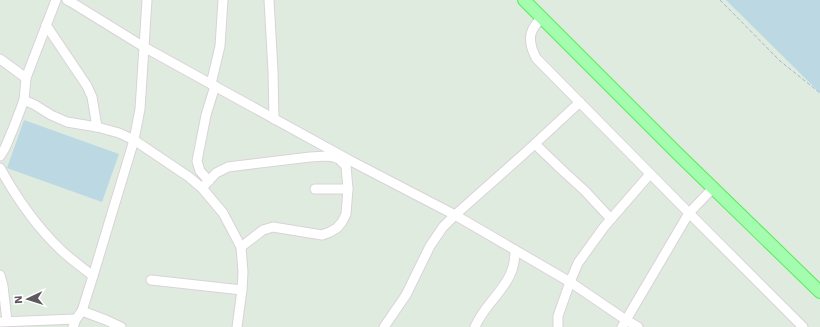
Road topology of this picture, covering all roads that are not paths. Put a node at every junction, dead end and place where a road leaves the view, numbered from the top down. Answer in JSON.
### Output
{"nodes":[{"id":1,"x":56,"y":0,"type":"edge"},
{"id":2,"x":147,"y":0,"type":"edge"},
{"id":3,"x":223,"y":0,"type":"edge"},
{"id":4,"x":269,"y":0,"type":"edge"},
{"id":5,"x":524,"y":0,"type":"edge"},
{"id":6,"x":70,"y":1,"type":"edge"},
{"id":7,"x":541,"y":18,"type":"junction"},
{"id":8,"x":46,"y":25,"type":"junction"},
{"id":9,"x":144,"y":47,"type":"junction"},
{"id":10,"x":0,"y":59,"type":"edge"},
{"id":11,"x":26,"y":78,"type":"junction"},
{"id":12,"x":213,"y":85,"type":"junction"},
{"id":13,"x":24,"y":100,"type":"junction"},
{"id":14,"x":580,"y":102,"type":"junction"},
{"id":15,"x":274,"y":119,"type":"junction"},
{"id":16,"x":97,"y":127,"type":"junction"},
{"id":17,"x":134,"y":140,"type":"junction"},
{"id":18,"x":535,"y":144,"type":"junction"},
{"id":19,"x":0,"y":156,"type":"edge"},
{"id":20,"x":0,"y":168,"type":"edge"},
{"id":21,"x":650,"y":174,"type":"junction"},
{"id":22,"x":209,"y":181,"type":"junction"},
{"id":23,"x":202,"y":188,"type":"junction"},
{"id":24,"x":315,"y":188,"type":"dead end"},
{"id":25,"x":713,"y":188,"type":"junction"},
{"id":26,"x":348,"y":189,"type":"junction"},
{"id":27,"x":689,"y":213,"type":"junction"},
{"id":28,"x":455,"y":215,"type":"junction"},
{"id":29,"x":611,"y":219,"type":"junction"},
{"id":30,"x":242,"y":247,"type":"junction"},
{"id":31,"x":515,"y":250,"type":"junction"},
{"id":32,"x":0,"y":275,"type":"edge"},
{"id":33,"x":93,"y":276,"type":"junction"},
{"id":34,"x":151,"y":280,"type":"dead end"},
{"id":35,"x":570,"y":282,"type":"junction"},
{"id":36,"x":242,"y":290,"type":"junction"},
{"id":37,"x":820,"y":292,"type":"edge"},
{"id":38,"x":77,"y":319,"type":"edge"},
{"id":39,"x":4,"y":321,"type":"edge"},
{"id":40,"x":624,"y":323,"type":"edge"},
{"id":41,"x":122,"y":327,"type":"edge"},
{"id":42,"x":237,"y":327,"type":"edge"},
{"id":43,"x":384,"y":327,"type":"edge"},
{"id":44,"x":475,"y":327,"type":"edge"},
{"id":45,"x":558,"y":327,"type":"edge"},
{"id":46,"x":638,"y":327,"type":"edge"},
{"id":47,"x":803,"y":327,"type":"edge"}],
"edges":[{"from":1,"to":8,"type":"street"},
{"from":2,"to":9,"type":"street"},
{"from":3,"to":12,"type":"street"},
{"from":4,"to":15,"type":"street"},
{"from":5,"to":7,"type":"main road"},
{"from":6,"to":9,"type":"street"},
{"from":7,"to":14,"type":"street"},
{"from":7,"to":25,"type":"main road"},
{"from":8,"to":11,"type":"street"},
{"from":8,"to":16,"type":"street"},
{"from":9,"to":12,"type":"street"},
{"from":9,"to":17,"type":"street"},
{"from":10,"to":11,"type":"street"},
{"from":11,"to":13,"type":"street"},
{"from":12,"to":15,"type":"street"},
{"from":12,"to":22,"type":"street"},
{"from":13,"to":16,"type":"street"},
{"from":13,"to":19,"type":"street"},
{"from":14,"to":18,"type":"street"},
{"from":14,"to":21,"type":"street"},
{"from":15,"to":28,"type":"street"},
{"from":16,"to":17,"type":"street"},
{"from":17,"to":23,"type":"street"},
{"from":17,"to":33,"type":"street"},
{"from":18,"to":28,"type":"street"},
{"from":18,"to":29,"type":"street"},
{"from":20,"to":33,"type":"street"},
{"from":21,"to":27,"type":"street"},
{"from":21,"to":29,"type":"street"},
{"from":22,"to":23,"type":"street"},
{"from":22,"to":26,"type":"street"},
{"from":23,"to":30,"type":"street"},
{"from":24,"to":26,"type":"street"},
{"from":25,"to":27,"type":"street"},
{"from":25,"to":37,"type":"main road"},
{"from":26,"to":30,"type":"street"},
{"from":27,"to":40,"type":"street"},
{"from":27,"to":47,"type":"street"},
{"from":28,"to":31,"type":"street"},
{"from":28,"to":43,"type":"street"},
{"from":29,"to":35,"type":"street"},
{"from":30,"to":36,"type":"street"},
{"from":31,"to":35,"type":"street"},
{"from":31,"to":44,"type":"street"},
{"from":32,"to":39,"type":"street"},
{"from":33,"to":38,"type":"street"},
{"from":34,"to":36,"type":"street"},
{"from":35,"to":40,"type":"street"},
{"from":35,"to":45,"type":"street"},
{"from":36,"to":42,"type":"street"},
{"from":38,"to":39,"type":"street"},
{"from":38,"to":41,"type":"street"},
{"from":40,"to":46,"type":"street"}]}
